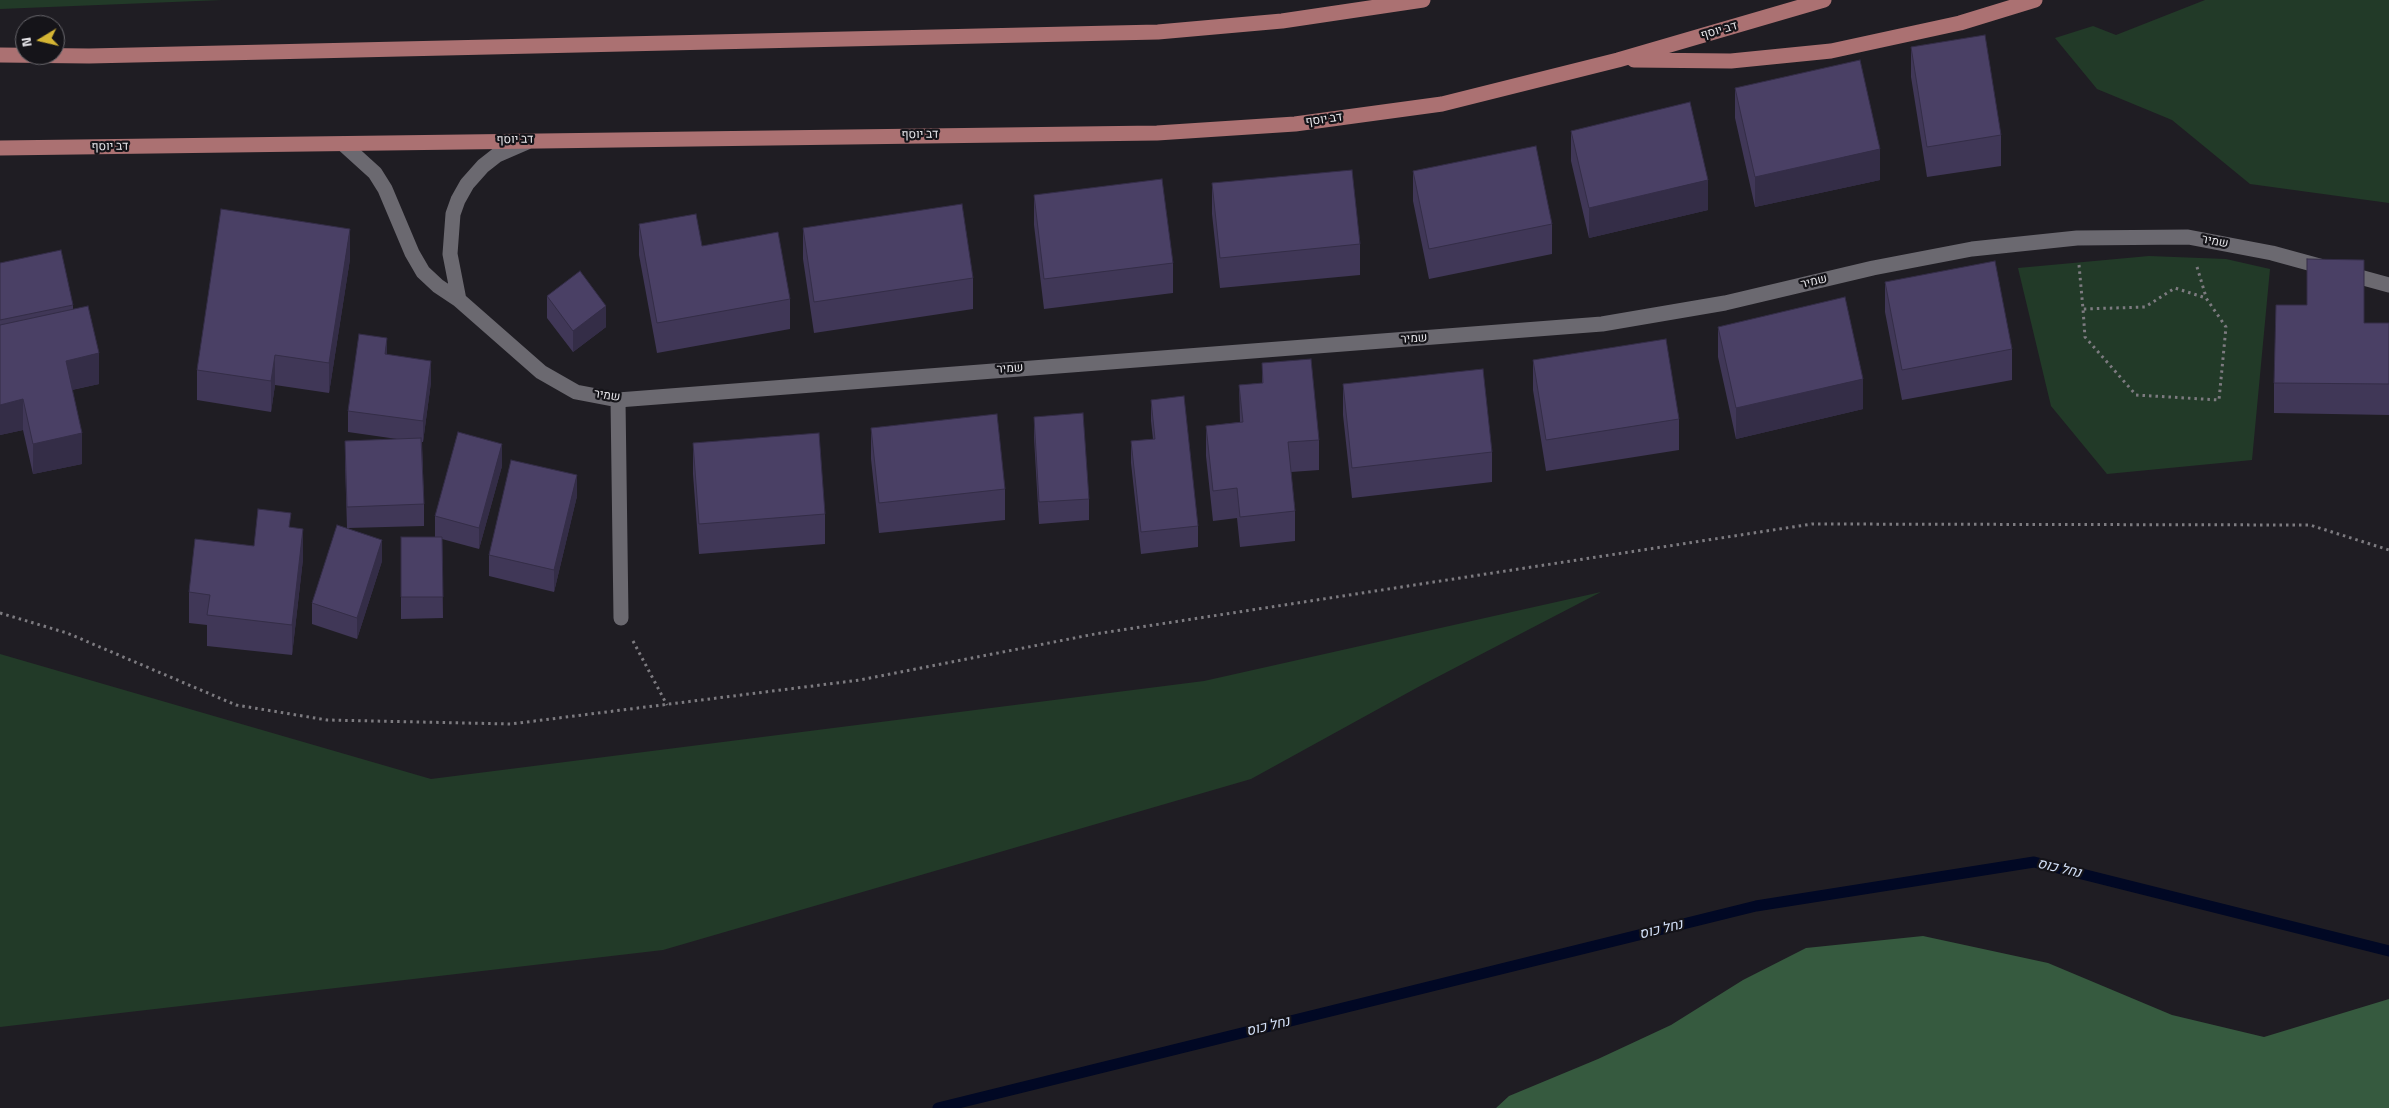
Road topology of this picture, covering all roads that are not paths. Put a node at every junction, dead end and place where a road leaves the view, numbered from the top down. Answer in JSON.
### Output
{"nodes":[{"id":1,"x":1423,"y":0,"type":"edge"},
{"id":2,"x":1824,"y":0,"type":"edge"},
{"id":3,"x":2035,"y":0,"type":"edge"},
{"id":4,"x":0,"y":55,"type":"edge"},
{"id":5,"x":1618,"y":60,"type":"junction"},
{"id":6,"x":534,"y":139,"type":"junction"},
{"id":7,"x":343,"y":144,"type":"junction"},
{"id":8,"x":0,"y":148,"type":"edge"},
{"id":9,"x":2389,"y":285,"type":"edge"},
{"id":10,"x":459,"y":300,"type":"junction"},
{"id":11,"x":618,"y":400,"type":"junction"},
{"id":12,"x":621,"y":618,"type":"road end"}],
"edges":[{"from":1,"to":4,"type":"main road"},
{"from":2,"to":5,"type":"main road","name":"דב יוסף"},
{"from":3,"to":5,"type":"main road"},
{"from":5,"to":6,"type":"main road","name":"דב יוסף"},
{"from":6,"to":7,"type":"main road","name":"דב יוסף"},
{"from":6,"to":10,"type":"street"},
{"from":7,"to":8,"type":"main road","name":"דב יוסף"},
{"from":7,"to":10,"type":"street","name":"שמיר"},
{"from":9,"to":11,"type":"street","name":"שמיר"},
{"from":10,"to":11,"type":"street","name":"שמיר"},
{"from":11,"to":12,"type":"street"}]}
